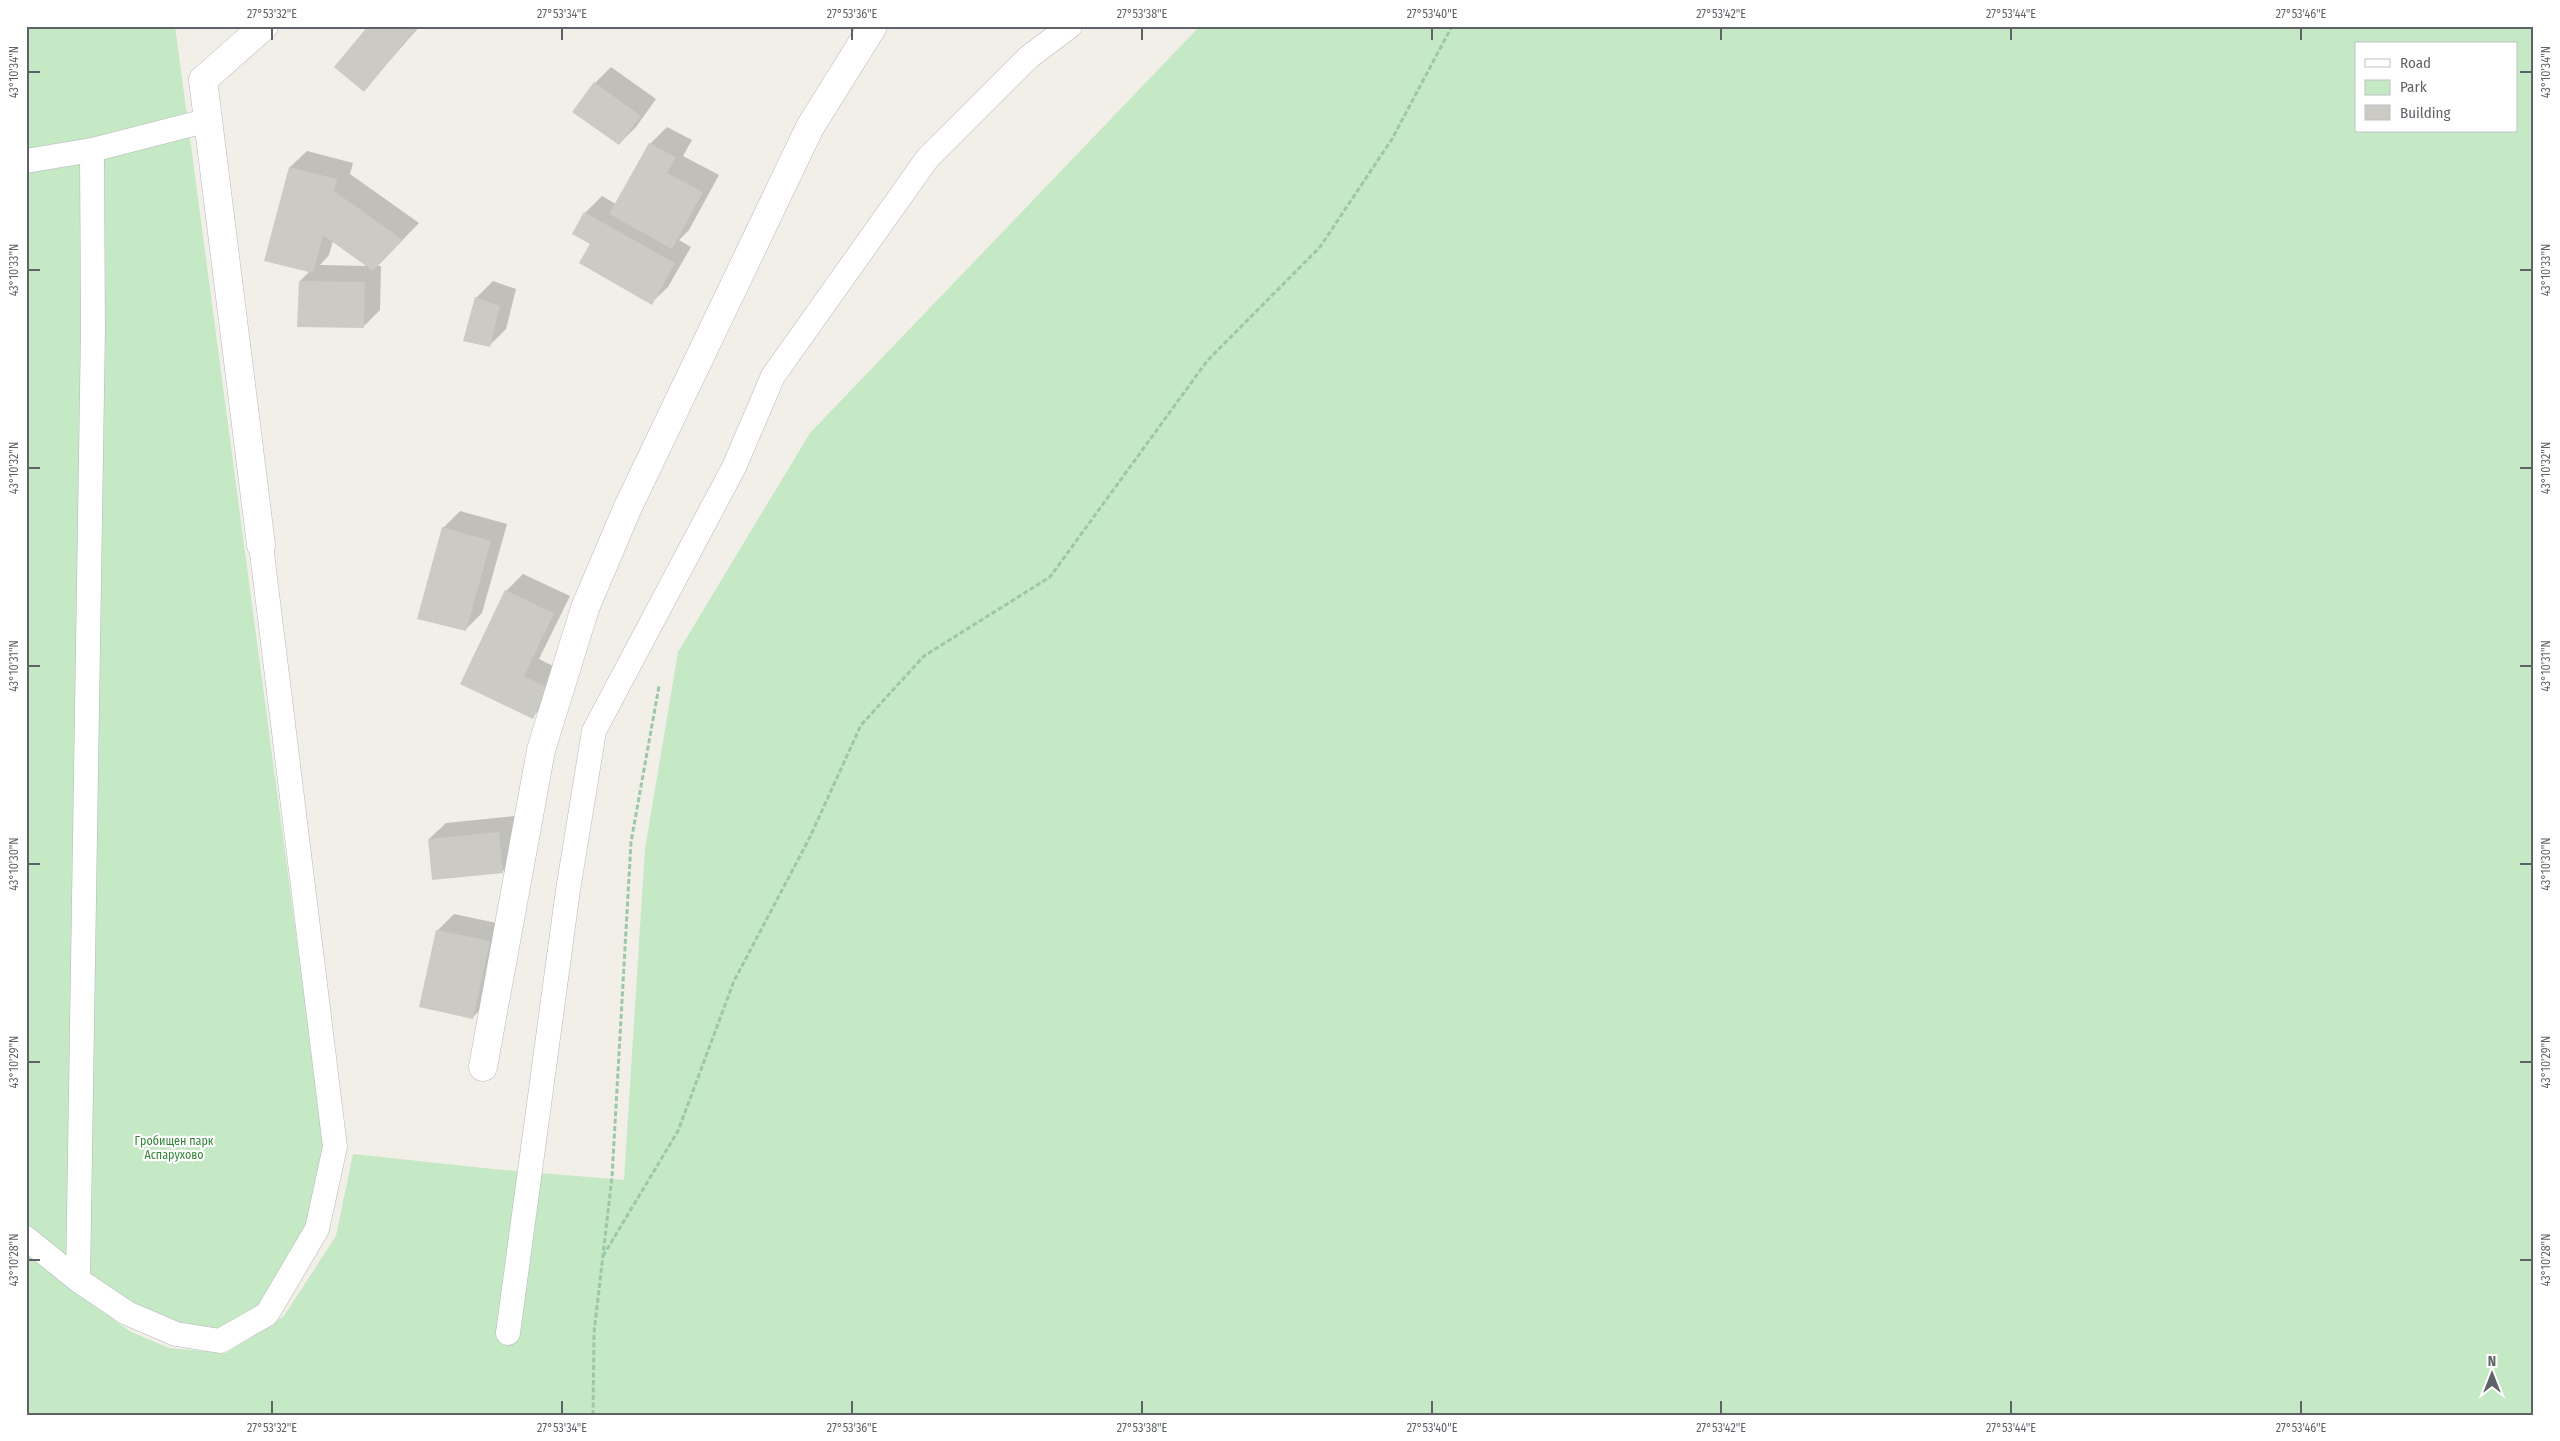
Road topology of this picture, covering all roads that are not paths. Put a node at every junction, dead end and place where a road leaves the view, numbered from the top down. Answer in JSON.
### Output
{"nodes":[{"id":1,"x":264,"y":26,"type":"edge"},
{"id":2,"x":1070,"y":26,"type":"edge"},
{"id":3,"x":871,"y":27,"type":"edge"},
{"id":4,"x":209,"y":120,"type":"junction"},
{"id":5,"x":92,"y":150,"type":"junction"},
{"id":6,"x":26,"y":161,"type":"edge"},
{"id":7,"x":261,"y":545,"type":"joint"},
{"id":8,"x":482,"y":1067,"type":"dead end"},
{"id":9,"x":26,"y":1238,"type":"edge"},
{"id":10,"x":78,"y":1280,"type":"junction"},
{"id":11,"x":508,"y":1333,"type":"dead end"}],
"edges":[{"from":1,"to":4,"type":"street"},
{"from":2,"to":11,"type":"lane"},
{"from":3,"to":8,"type":"street"},
{"from":4,"to":5,"type":"lane"},
{"from":4,"to":7,"type":"street"},
{"from":5,"to":6,"type":"lane"},
{"from":5,"to":10,"type":"lane"},
{"from":7,"to":10,"type":"lane"},
{"from":9,"to":10,"type":"lane"}]}
